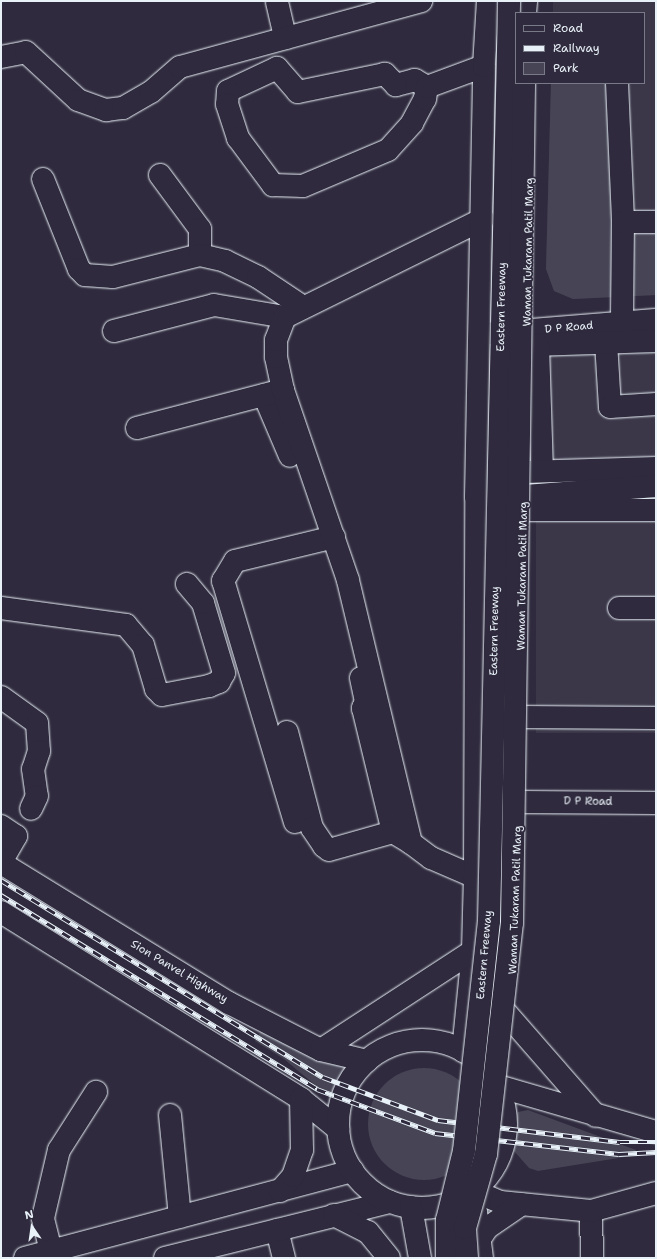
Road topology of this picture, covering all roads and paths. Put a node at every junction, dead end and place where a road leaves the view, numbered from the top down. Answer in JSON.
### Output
{"nodes":[{"id":1,"x":421,"y":1,"type":"edge"},
{"id":2,"x":488,"y":1,"type":"edge"},
{"id":3,"x":509,"y":1,"type":"edge"},
{"id":4,"x":526,"y":1,"type":"edge"},
{"id":5,"x":534,"y":1,"type":"edge"},
{"id":6,"x":277,"y":2,"type":"dead end"},
{"id":7,"x":526,"y":12,"type":"edge"},
{"id":8,"x":534,"y":12,"type":"edge"},
{"id":9,"x":285,"y":38,"type":"junction"},
{"id":10,"x":1,"y":57,"type":"edge"},
{"id":11,"x":484,"y":66,"type":"junction"},
{"id":12,"x":524,"y":84,"type":"edge"},
{"id":13,"x":532,"y":84,"type":"edge"},
{"id":14,"x":617,"y":84,"type":"edge"},
{"id":15,"x":427,"y":86,"type":"junction"},
{"id":16,"x":160,"y":175,"type":"dead end"},
{"id":17,"x":43,"y":179,"type":"dead end"},
{"id":18,"x":483,"y":219,"type":"junction"},
{"id":19,"x":623,"y":222,"type":"junction"},
{"id":20,"x":656,"y":222,"type":"edge"},
{"id":21,"x":200,"y":255,"type":"junction"},
{"id":22,"x":294,"y":312,"type":"junction"},
{"id":23,"x":656,"y":320,"type":"edge"},
{"id":24,"x":622,"y":323,"type":"junction"},
{"id":25,"x":114,"y":331,"type":"dead end"},
{"id":26,"x":481,"y":334,"type":"junction"},
{"id":27,"x":531,"y":340,"type":"junction"},
{"id":28,"x":656,"y":341,"type":"edge"},
{"id":29,"x":606,"y":342,"type":"junction"},
{"id":30,"x":274,"y":392,"type":"junction"},
{"id":31,"x":656,"y":404,"type":"edge"},
{"id":32,"x":138,"y":428,"type":"dead end"},
{"id":33,"x":290,"y":456,"type":"dead end"},
{"id":34,"x":656,"y":468,"type":"edge"},
{"id":35,"x":534,"y":472,"type":"junction"},
{"id":36,"x":656,"y":486,"type":"edge"},
{"id":37,"x":656,"y":510,"type":"edge"},
{"id":38,"x":524,"y":512,"type":"junction"},
{"id":39,"x":475,"y":530,"type":"junction"},
{"id":40,"x":334,"y":537,"type":"junction"},
{"id":41,"x":187,"y":584,"type":"dead end"},
{"id":42,"x":1,"y":608,"type":"edge"},
{"id":43,"x":619,"y":608,"type":"dead end"},
{"id":44,"x":656,"y":608,"type":"edge"},
{"id":45,"x":359,"y":674,"type":"dead end"},
{"id":46,"x":1,"y":697,"type":"edge"},
{"id":47,"x":520,"y":717,"type":"junction"},
{"id":48,"x":656,"y":718,"type":"edge"},
{"id":49,"x":287,"y":732,"type":"dead end"},
{"id":50,"x":656,"y":803,"type":"edge"},
{"id":51,"x":520,"y":811,"type":"junction"},
{"id":52,"x":475,"y":815,"type":"junction"},
{"id":53,"x":295,"y":822,"type":"dead end"},
{"id":54,"x":18,"y":824,"type":"edge"},
{"id":55,"x":402,"y":837,"type":"junction"},
{"id":56,"x":1,"y":863,"type":"edge"},
{"id":57,"x":474,"y":877,"type":"junction"},
{"id":58,"x":1,"y":912,"type":"edge"},
{"id":59,"x":473,"y":951,"type":"junction"},
{"id":60,"x":507,"y":1014,"type":"junction"},
{"id":61,"x":321,"y":1050,"type":"junction"},
{"id":62,"x":463,"y":1051,"type":"junction"},
{"id":63,"x":367,"y":1061,"type":"junction"},
{"id":64,"x":485,"y":1064,"type":"junction"},
{"id":65,"x":501,"y":1087,"type":"junction"},
{"id":66,"x":96,"y":1092,"type":"dead end"},
{"id":67,"x":300,"y":1099,"type":"junction"},
{"id":68,"x":170,"y":1115,"type":"dead end"},
{"id":69,"x":596,"y":1116,"type":"junction"},
{"id":70,"x":338,"y":1129,"type":"junction"},
{"id":71,"x":656,"y":1132,"type":"edge"},
{"id":72,"x":353,"y":1172,"type":"junction"},
{"id":73,"x":280,"y":1190,"type":"junction"},
{"id":74,"x":471,"y":1192,"type":"junction"},
{"id":75,"x":656,"y":1193,"type":"edge"},
{"id":76,"x":390,"y":1202,"type":"junction"},
{"id":77,"x":522,"y":1204,"type":"junction"},
{"id":78,"x":411,"y":1207,"type":"junction"},
{"id":79,"x":591,"y":1211,"type":"junction"},
{"id":80,"x":334,"y":1215,"type":"junction"},
{"id":81,"x":180,"y":1217,"type":"junction"},
{"id":82,"x":276,"y":1230,"type":"junction"},
{"id":83,"x":481,"y":1249,"type":"edge"},
{"id":84,"x":51,"y":1251,"type":"junction"},
{"id":85,"x":25,"y":1258,"type":"edge"},
{"id":86,"x":165,"y":1258,"type":"edge"},
{"id":87,"x":284,"y":1258,"type":"edge"},
{"id":88,"x":389,"y":1258,"type":"edge"},
{"id":89,"x":420,"y":1258,"type":"edge"},
{"id":90,"x":447,"y":1258,"type":"edge"},
{"id":91,"x":467,"y":1258,"type":"edge"},
{"id":92,"x":592,"y":1258,"type":"edge"}],
"edges":[{"from":1,"to":9,"type":"main road"},
{"from":2,"to":11,"type":"main road"},
{"from":3,"to":90,"type":"main road","name":"Eastern Freeway","bridge":true},
{"from":4,"to":7,"type":"main road"},
{"from":5,"to":8,"type":"main road"},
{"from":6,"to":9,"type":"main road"},
{"from":9,"to":10,"type":"main road"},
{"from":11,"to":15,"type":"main road"},
{"from":11,"to":18,"type":"main road"},
{"from":12,"to":91,"type":"main road","name":"Eastern Freeway","bridge":true},
{"from":13,"to":27,"type":"main road","name":"Waman Tukaram Patil Marg"},
{"from":14,"to":19,"type":"main road"},
{"from":15,"to":15,"type":"main road"},
{"from":16,"to":21,"type":"main road"},
{"from":17,"to":21,"type":"main road"},
{"from":18,"to":22,"type":"main road"},
{"from":18,"to":26,"type":"main road"},
{"from":19,"to":20,"type":"main road"},
{"from":19,"to":24,"type":"main road"},
{"from":21,"to":22,"type":"main road"},
{"from":22,"to":25,"type":"main road"},
{"from":22,"to":30,"type":"main road"},
{"from":23,"to":24,"type":"main road","name":"D P Road"},
{"from":24,"to":27,"type":"main road","name":"D P Road"},
{"from":26,"to":27,"type":"main road","name":"D P Road"},
{"from":26,"to":39,"type":"main road"},
{"from":27,"to":29,"type":"main road"},
{"from":27,"to":35,"type":"main road","name":"Waman Tukaram Patil Marg"},
{"from":28,"to":29,"type":"main road"},
{"from":29,"to":31,"type":"main road"},
{"from":30,"to":32,"type":"main road"},
{"from":30,"to":33,"type":"main road"},
{"from":30,"to":40,"type":"main road"},
{"from":34,"to":35,"type":"main road"},
{"from":35,"to":38,"type":"main road","name":"Waman Tukaram Patil Marg"},
{"from":36,"to":38,"type":"main road"},
{"from":37,"to":38,"type":"main road"},
{"from":38,"to":39,"type":"main road"},
{"from":38,"to":47,"type":"main road","name":"Waman Tukaram Patil Marg"},
{"from":39,"to":52,"type":"main road"},
{"from":40,"to":53,"type":"main road"},
{"from":40,"to":55,"type":"main road"},
{"from":41,"to":42,"type":"main road"},
{"from":43,"to":44,"type":"main road"},
{"from":45,"to":55,"type":"main road"},
{"from":46,"to":54,"type":"main road"},
{"from":47,"to":48,"type":"main road"},
{"from":47,"to":51,"type":"main road","name":"Waman Tukaram Patil Marg"},
{"from":49,"to":55,"type":"main road"},
{"from":50,"to":51,"type":"main road","name":"D P Road"},
{"from":51,"to":52,"type":"main road","name":"D P Road"},
{"from":51,"to":60,"type":"main road","name":"Waman Tukaram Patil Marg"},
{"from":52,"to":57,"type":"main road"},
{"from":54,"to":56,"type":"main road"},
{"from":55,"to":57,"type":"main road"},
{"from":56,"to":61,"type":"main road","name":"Sion Panvel Highway"},
{"from":57,"to":59,"type":"main road"},
{"from":58,"to":67,"type":"main road"},
{"from":59,"to":61,"type":"main road"},
{"from":59,"to":62,"type":"main road"},
{"from":60,"to":64,"type":"main road","name":"Waman Tukaram Patil Marg"},
{"from":60,"to":69,"type":"main road"},
{"from":61,"to":63,"type":"main road","name":"Sion Panvel Highway"},
{"from":62,"to":63,"type":"main road"},
{"from":62,"to":64,"type":"main road"},
{"from":63,"to":70,"type":"main road"},
{"from":64,"to":65,"type":"main road"},
{"from":65,"to":69,"type":"main road"},
{"from":65,"to":74,"type":"main road"},
{"from":66,"to":84,"type":"main road"},
{"from":67,"to":70,"type":"main road"},
{"from":67,"to":73,"type":"main road"},
{"from":68,"to":81,"type":"main road"},
{"from":69,"to":71,"type":"main road"},
{"from":70,"to":72,"type":"main road"},
{"from":72,"to":73,"type":"main road"},
{"from":72,"to":76,"type":"main road"},
{"from":73,"to":81,"type":"main road"},
{"from":74,"to":77,"type":"main road"},
{"from":74,"to":78,"type":"main road"},
{"from":74,"to":83,"type":"main road"},
{"from":75,"to":79,"type":"main road"},
{"from":76,"to":78,"type":"main road"},
{"from":76,"to":80,"type":"main road"},
{"from":77,"to":79,"type":"main road"},
{"from":77,"to":83,"type":"main road"},
{"from":78,"to":89,"type":"main road"},
{"from":79,"to":92,"type":"main road"},
{"from":80,"to":82,"type":"main road"},
{"from":80,"to":88,"type":"main road"},
{"from":81,"to":84,"type":"main road"},
{"from":82,"to":86,"type":"main road"},
{"from":82,"to":87,"type":"main road"},
{"from":84,"to":85,"type":"main road"}]}
